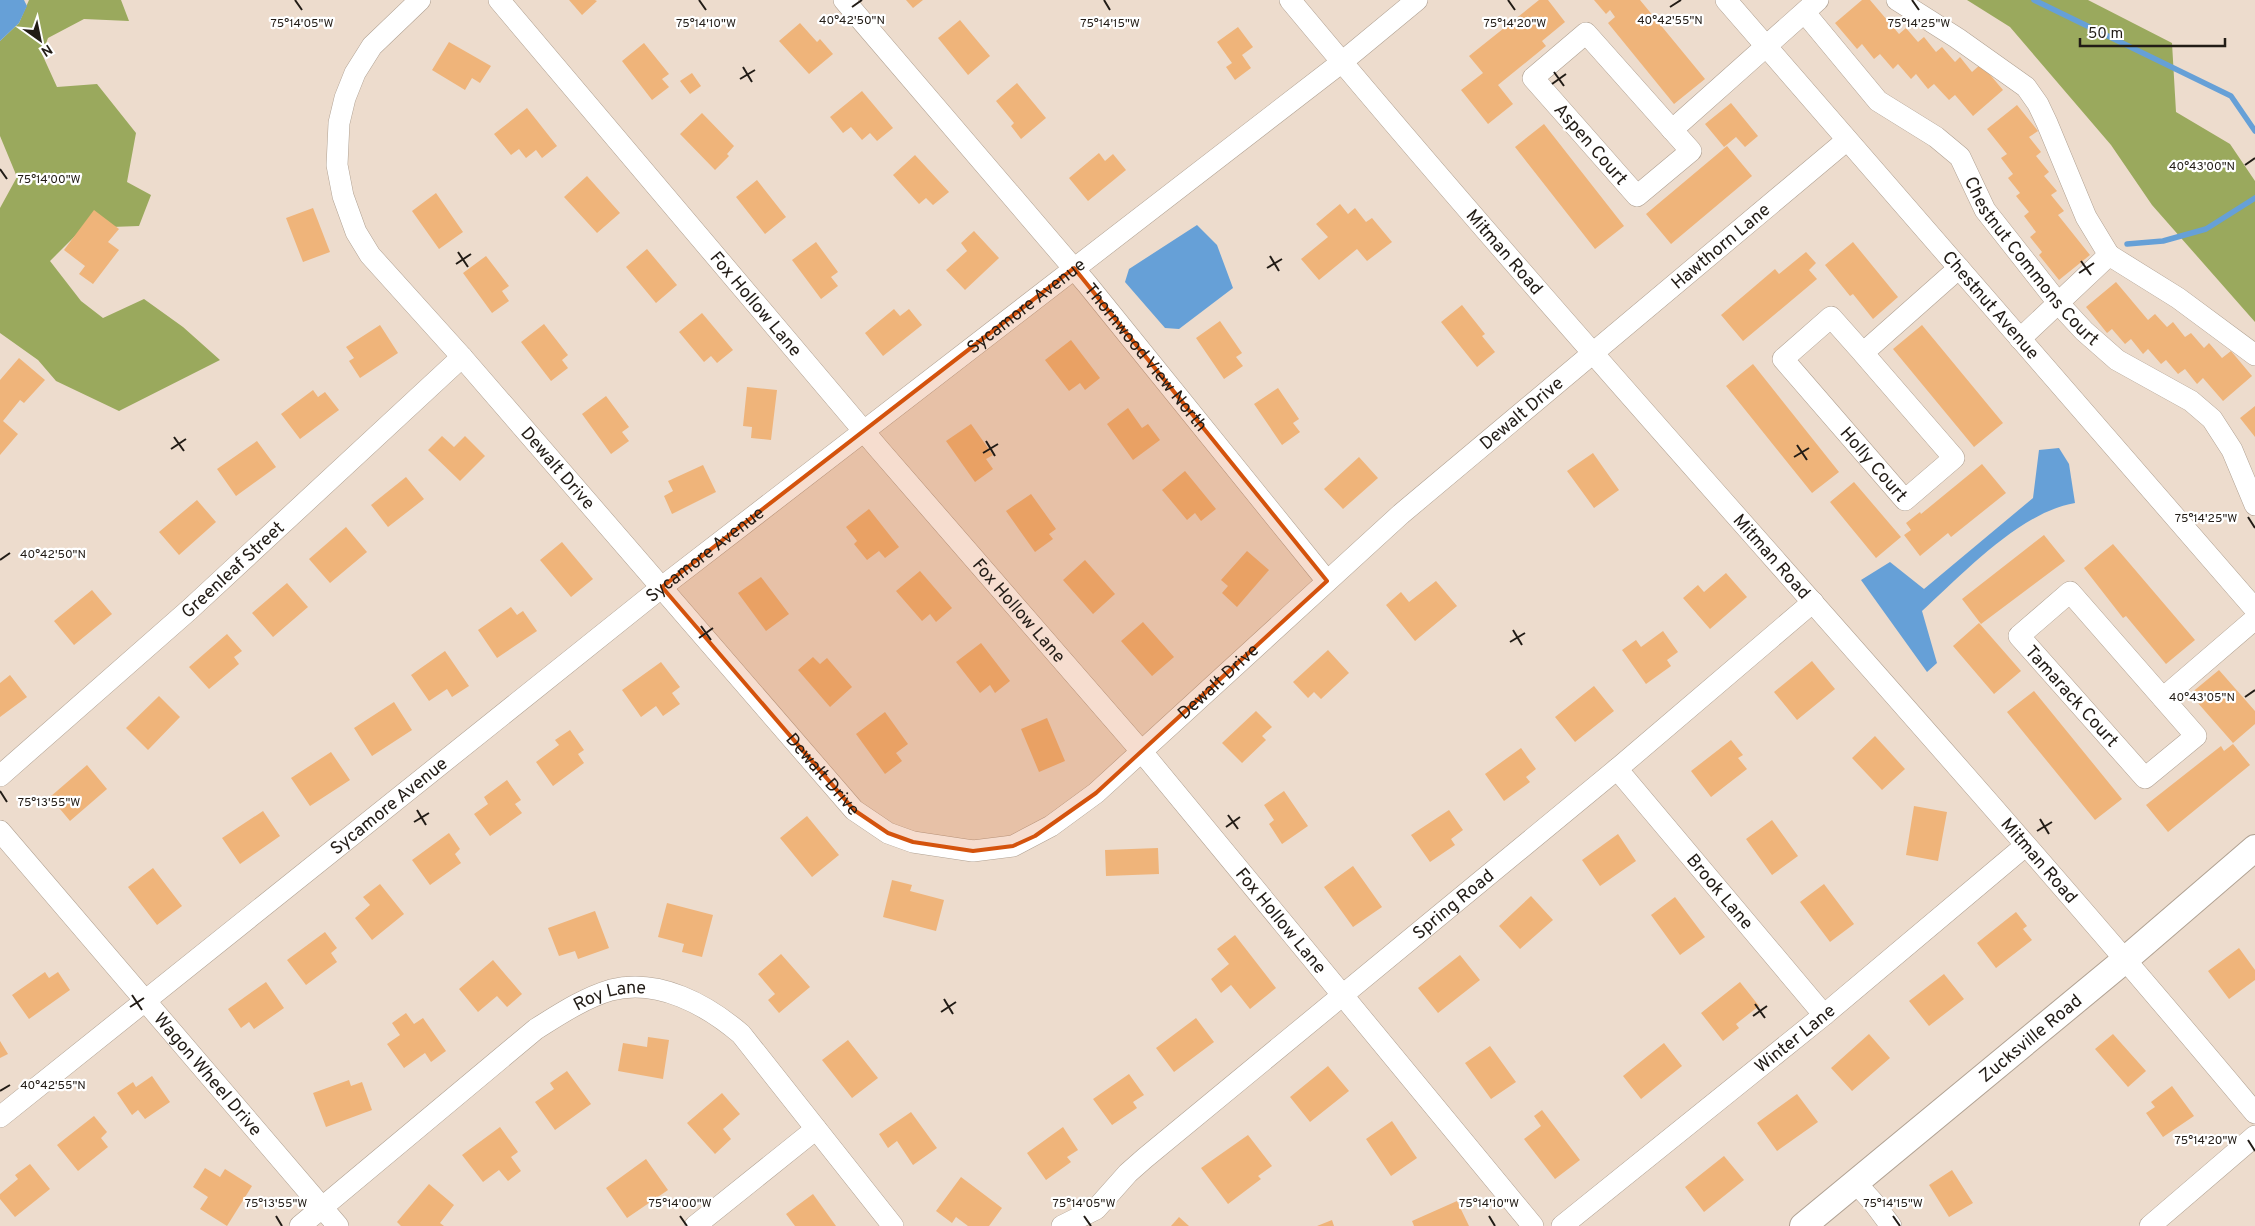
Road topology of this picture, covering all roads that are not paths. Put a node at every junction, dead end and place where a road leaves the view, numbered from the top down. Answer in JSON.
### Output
{"nodes":[{"id":1,"x":420,"y":0,"type":"edge"},
{"id":2,"x":499,"y":0,"type":"edge"},
{"id":3,"x":844,"y":0,"type":"edge"},
{"id":4,"x":1290,"y":0,"type":"edge"},
{"id":5,"x":1417,"y":0,"type":"edge"},
{"id":6,"x":1726,"y":0,"type":"edge"},
{"id":7,"x":1897,"y":0,"type":"edge"},
{"id":8,"x":1812,"y":6,"type":"edge"},
{"id":9,"x":1767,"y":48,"type":"junction"},
{"id":10,"x":1342,"y":62,"type":"junction"},
{"id":11,"x":1672,"y":130,"type":"junction"},
{"id":12,"x":1847,"y":140,"type":"junction"},
{"id":13,"x":2109,"y":255,"type":"junction"},
{"id":14,"x":1074,"y":268,"type":"junction"},
{"id":15,"x":1959,"y":268,"type":"junction"},
{"id":16,"x":2059,"y":304,"type":"junction"},
{"id":17,"x":2020,"y":339,"type":"junction"},
{"id":18,"x":1594,"y":353,"type":"junction"},
{"id":19,"x":1863,"y":353,"type":"junction"},
{"id":20,"x":2255,"y":355,"type":"edge"},
{"id":21,"x":462,"y":357,"type":"junction"},
{"id":22,"x":864,"y":430,"type":"junction"},
{"id":23,"x":2255,"y":505,"type":"edge"},
{"id":24,"x":1327,"y":581,"type":"junction"},
{"id":25,"x":662,"y":587,"type":"junction"},
{"id":26,"x":1813,"y":602,"type":"junction"},
{"id":27,"x":2255,"y":609,"type":"edge"},
{"id":28,"x":2255,"y":619,"type":"edge"},
{"id":29,"x":2163,"y":698,"type":"junction"},
{"id":30,"x":1142,"y":752,"type":"junction"},
{"id":31,"x":1617,"y":769,"type":"junction"},
{"id":32,"x":0,"y":776,"type":"edge"},
{"id":33,"x":0,"y":831,"type":"edge"},
{"id":34,"x":2025,"y":846,"type":"junction"},
{"id":35,"x":2255,"y":848,"type":"edge"},
{"id":36,"x":2126,"y":959,"type":"junction"},
{"id":37,"x":1342,"y":993,"type":"junction"},
{"id":38,"x":147,"y":1000,"type":"junction"},
{"id":39,"x":1824,"y":1015,"type":"junction"},
{"id":40,"x":2255,"y":1113,"type":"edge"},
{"id":41,"x":0,"y":1117,"type":"edge"},
{"id":42,"x":816,"y":1129,"type":"junction"},
{"id":43,"x":2255,"y":1136,"type":"edge"},
{"id":44,"x":1855,"y":1182,"type":"junction"},
{"id":45,"x":323,"y":1208,"type":"junction"},
{"id":46,"x":300,"y":1226,"type":"edge"},
{"id":47,"x":338,"y":1226,"type":"edge"},
{"id":48,"x":695,"y":1226,"type":"edge"},
{"id":49,"x":893,"y":1226,"type":"edge"},
{"id":50,"x":1062,"y":1226,"type":"edge"},
{"id":51,"x":1533,"y":1226,"type":"edge"},
{"id":52,"x":1562,"y":1226,"type":"edge"},
{"id":53,"x":1803,"y":1226,"type":"edge"},
{"id":54,"x":1891,"y":1226,"type":"edge"},
{"id":55,"x":2150,"y":1226,"type":"edge"}],
"edges":[{"from":1,"to":21,"type":"street","name":"Dewalt Drive"},
{"from":2,"to":22,"type":"street","name":"Fox Hollow Lane"},
{"from":3,"to":14,"type":"street","name":"Thornwood View North"},
{"from":4,"to":10,"type":"street","name":"Mitman Road"},
{"from":5,"to":10,"type":"street","name":"Sycamore Avenue"},
{"from":6,"to":9,"type":"street","name":"Chestnut Avenue"},
{"from":7,"to":13,"type":"street"},
{"from":8,"to":9,"type":"street","name":"Chestnut Commons Court"},
{"from":8,"to":16,"type":"street","name":"Chestnut Commons Court"},
{"from":9,"to":11,"type":"street"},
{"from":9,"to":12,"type":"street","name":"Chestnut Avenue"},
{"from":10,"to":14,"type":"street","name":"Sycamore Avenue"},
{"from":10,"to":18,"type":"street","name":"Mitman Road"},
{"from":11,"to":11,"type":"street","name":"Aspen Court"},
{"from":12,"to":15,"type":"street","name":"Chestnut Avenue"},
{"from":12,"to":18,"type":"street","name":"Hawthorn Lane"},
{"from":13,"to":16,"type":"street"},
{"from":13,"to":20,"type":"street"},
{"from":14,"to":22,"type":"street","name":"Sycamore Avenue"},
{"from":14,"to":24,"type":"street","name":"Thornwood View North"},
{"from":15,"to":17,"type":"street","name":"Chestnut Avenue"},
{"from":15,"to":19,"type":"street"},
{"from":16,"to":17,"type":"street"},
{"from":16,"to":23,"type":"street","name":"Chestnut Commons Court"},
{"from":17,"to":27,"type":"street","name":"Chestnut Avenue"},
{"from":18,"to":24,"type":"street","name":"Dewalt Drive"},
{"from":18,"to":26,"type":"street","name":"Mitman Road"},
{"from":19,"to":19,"type":"street","name":"Holly Court"},
{"from":21,"to":25,"type":"street","name":"Dewalt Drive"},
{"from":21,"to":32,"type":"street","name":"Greenleaf Street"},
{"from":22,"to":25,"type":"street","name":"Sycamore Avenue"},
{"from":22,"to":30,"type":"street","name":"Fox Hollow Lane"},
{"from":24,"to":30,"type":"street","name":"Dewalt Drive"},
{"from":25,"to":30,"type":"street","name":"Dewalt Drive"},
{"from":25,"to":38,"type":"street","name":"Sycamore Avenue"},
{"from":26,"to":31,"type":"street","name":"Spring Road"},
{"from":26,"to":34,"type":"street","name":"Mitman Road"},
{"from":28,"to":29,"type":"street"},
{"from":29,"to":29,"type":"street","name":"Tamarack Court"},
{"from":30,"to":37,"type":"street","name":"Fox Hollow Lane"},
{"from":31,"to":37,"type":"street","name":"Spring Road"},
{"from":31,"to":39,"type":"street","name":"Brook Lane"},
{"from":33,"to":38,"type":"street","name":"Wagon Wheel Drive"},
{"from":34,"to":36,"type":"street","name":"Mitman Road"},
{"from":34,"to":39,"type":"street","name":"Winter Lane"},
{"from":35,"to":36,"type":"street","name":"Zucksville Road"},
{"from":36,"to":40,"type":"street","name":"Mitman Road"},
{"from":36,"to":44,"type":"street","name":"Zucksville Road"},
{"from":37,"to":50,"type":"street","name":"Spring Road"},
{"from":37,"to":51,"type":"street","name":"Fox Hollow Lane"},
{"from":38,"to":41,"type":"street","name":"Sycamore Avenue"},
{"from":38,"to":45,"type":"street","name":"Wagon Wheel Drive"},
{"from":39,"to":52,"type":"street","name":"Winter Lane"},
{"from":42,"to":45,"type":"street","name":"Roy Lane"},
{"from":42,"to":48,"type":"street"},
{"from":42,"to":49,"type":"street","name":"Roy Lane"},
{"from":43,"to":55,"type":"street"},
{"from":44,"to":53,"type":"street","name":"Zucksville Road"},
{"from":44,"to":54,"type":"street"},
{"from":45,"to":46,"type":"street","name":"Roy Lane"},
{"from":45,"to":47,"type":"street","name":"Wagon Wheel Drive"}]}
